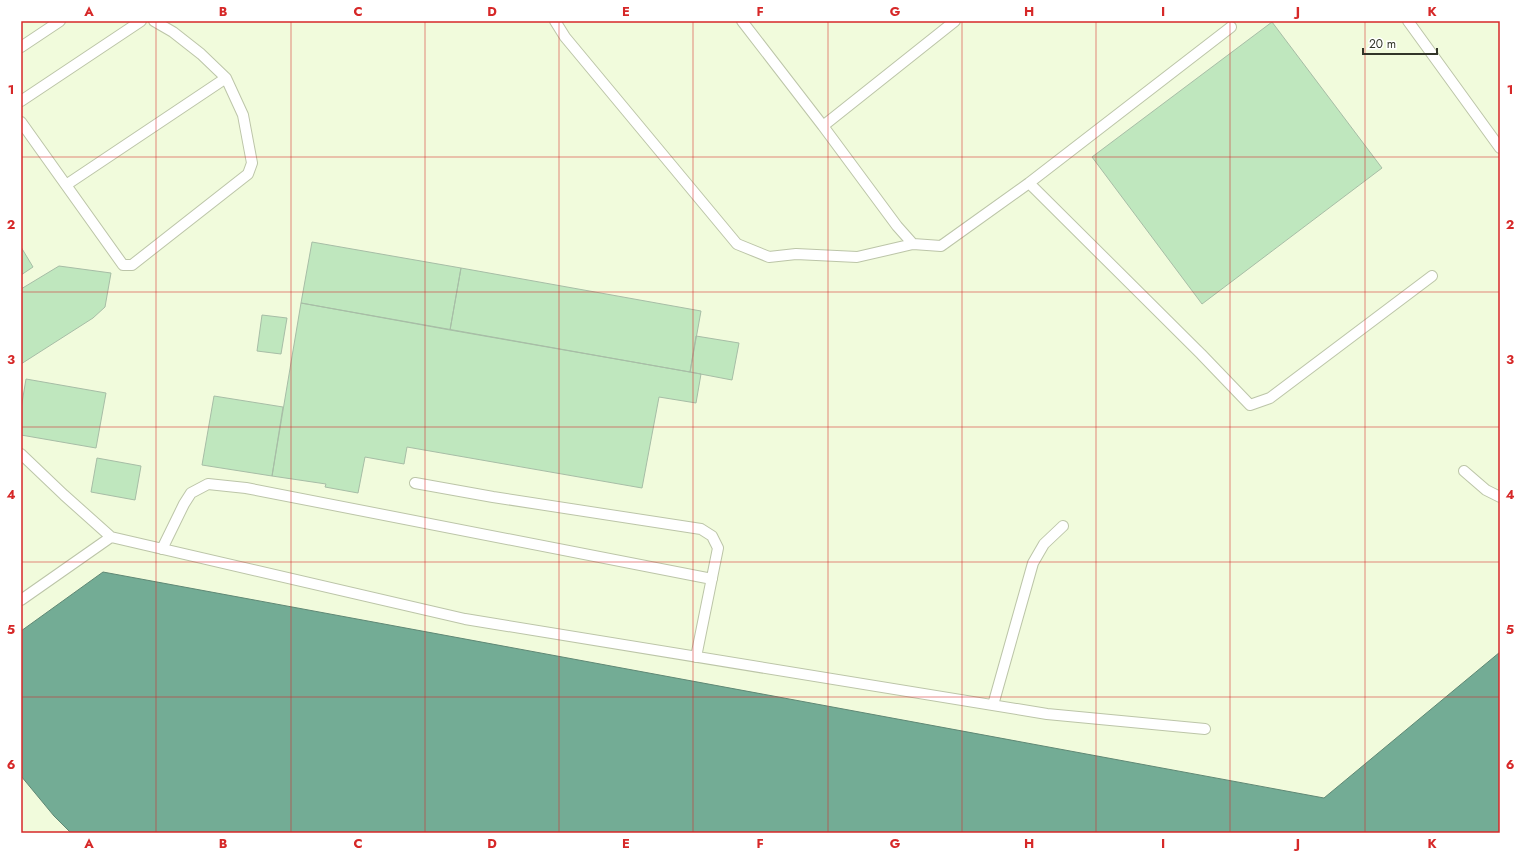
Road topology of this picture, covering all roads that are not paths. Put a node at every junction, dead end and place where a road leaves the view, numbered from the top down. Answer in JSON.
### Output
{"nodes":[{"id":1,"x":60,"y":21,"type":"edge"},
{"id":2,"x":141,"y":21,"type":"edge"},
{"id":3,"x":154,"y":21,"type":"edge"},
{"id":4,"x":555,"y":21,"type":"edge"},
{"id":5,"x":742,"y":21,"type":"edge"},
{"id":6,"x":955,"y":21,"type":"edge"},
{"id":7,"x":1408,"y":21,"type":"edge"},
{"id":8,"x":1231,"y":27,"type":"dead end"},
{"id":9,"x":21,"y":47,"type":"edge"},
{"id":10,"x":226,"y":78,"type":"junction"},
{"id":11,"x":21,"y":101,"type":"edge"},
{"id":12,"x":21,"y":122,"type":"edge"},
{"id":13,"x":823,"y":126,"type":"junction"},
{"id":14,"x":1500,"y":148,"type":"edge"},
{"id":15,"x":1029,"y":183,"type":"junction"},
{"id":16,"x":66,"y":185,"type":"junction"},
{"id":17,"x":913,"y":244,"type":"junction"},
{"id":18,"x":1432,"y":276,"type":"dead end"},
{"id":19,"x":21,"y":454,"type":"edge"},
{"id":20,"x":1464,"y":471,"type":"dead end"},
{"id":21,"x":415,"y":483,"type":"dead end"},
{"id":22,"x":1500,"y":497,"type":"edge"},
{"id":23,"x":1063,"y":526,"type":"dead end"},
{"id":24,"x":111,"y":537,"type":"junction"},
{"id":25,"x":162,"y":549,"type":"junction"},
{"id":26,"x":712,"y":579,"type":"junction"},
{"id":27,"x":21,"y":600,"type":"edge"},
{"id":28,"x":696,"y":657,"type":"junction"},
{"id":29,"x":993,"y":705,"type":"junction"},
{"id":30,"x":1205,"y":729,"type":"dead end"}],
"edges":[{"from":1,"to":9,"type":"lane"},
{"from":2,"to":11,"type":"lane"},
{"from":3,"to":10,"type":"lane"},
{"from":4,"to":17,"type":"lane"},
{"from":5,"to":13,"type":"lane"},
{"from":6,"to":13,"type":"lane"},
{"from":7,"to":14,"type":"lane"},
{"from":8,"to":15,"type":"lane"},
{"from":10,"to":16,"type":"lane"},
{"from":10,"to":16,"type":"lane"},
{"from":12,"to":16,"type":"lane"},
{"from":13,"to":17,"type":"lane"},
{"from":15,"to":17,"type":"lane"},
{"from":15,"to":18,"type":"lane"},
{"from":19,"to":24,"type":"lane"},
{"from":20,"to":22,"type":"lane"},
{"from":21,"to":26,"type":"lane"},
{"from":23,"to":29,"type":"lane"},
{"from":24,"to":25,"type":"lane"},
{"from":24,"to":27,"type":"lane"},
{"from":25,"to":26,"type":"lane"},
{"from":25,"to":28,"type":"lane"},
{"from":26,"to":28,"type":"lane"},
{"from":28,"to":29,"type":"lane"},
{"from":29,"to":30,"type":"lane"}]}
